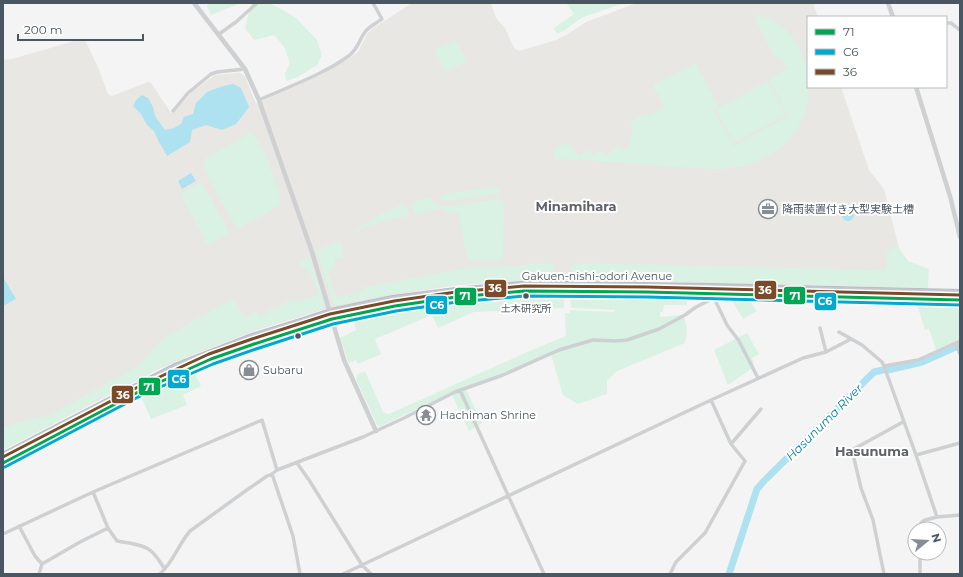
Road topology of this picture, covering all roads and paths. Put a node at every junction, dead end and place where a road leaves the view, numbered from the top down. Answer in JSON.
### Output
{"nodes":[{"id":1,"x":194,"y":3,"type":"edge"},
{"id":2,"x":257,"y":3,"type":"edge"},
{"id":3,"x":373,"y":3,"type":"edge"},
{"id":4,"x":888,"y":3,"type":"edge"},
{"id":5,"x":893,"y":16,"type":"edge"},
{"id":6,"x":947,"y":23,"type":"edge"},
{"id":7,"x":960,"y":30,"type":"edge"},
{"id":8,"x":219,"y":34,"type":"junction"},
{"id":9,"x":246,"y":69,"type":"junction"},
{"id":10,"x":916,"y":88,"type":"edge"},
{"id":11,"x":259,"y":100,"type":"junction"},
{"id":12,"x":173,"y":111,"type":"dead end"},
{"id":13,"x":960,"y":237,"type":"edge"},
{"id":14,"x":960,"y":293,"type":"edge"},
{"id":15,"x":714,"y":296,"type":"junction"},
{"id":16,"x":960,"y":300,"type":"edge"},
{"id":17,"x":332,"y":316,"type":"junction"},
{"id":18,"x":820,"y":328,"type":"dead end"},
{"id":19,"x":839,"y":332,"type":"dead end"},
{"id":20,"x":851,"y":339,"type":"junction"},
{"id":21,"x":960,"y":341,"type":"edge"},
{"id":22,"x":956,"y":344,"type":"junction"},
{"id":23,"x":826,"y":352,"type":"junction"},
{"id":24,"x":960,"y":354,"type":"edge"},
{"id":25,"x":212,"y":356,"type":"junction"},
{"id":26,"x":884,"y":366,"type":"junction"},
{"id":27,"x":758,"y":378,"type":"junction"},
{"id":28,"x":460,"y":390,"type":"junction"},
{"id":29,"x":711,"y":400,"type":"junction"},
{"id":30,"x":761,"y":409,"type":"dead end"},
{"id":31,"x":903,"y":422,"type":"junction"},
{"id":32,"x":376,"y":430,"type":"junction"},
{"id":33,"x":960,"y":443,"type":"edge"},
{"id":34,"x":731,"y":444,"type":"junction"},
{"id":35,"x":916,"y":455,"type":"junction"},
{"id":36,"x":3,"y":456,"type":"edge"},
{"id":37,"x":3,"y":463,"type":"edge"},
{"id":38,"x":297,"y":463,"type":"junction"},
{"id":39,"x":277,"y":470,"type":"junction"},
{"id":40,"x":272,"y":474,"type":"junction"},
{"id":41,"x":93,"y":492,"type":"junction"},
{"id":42,"x":508,"y":496,"type":"junction"},
{"id":43,"x":960,"y":515,"type":"edge"},
{"id":44,"x":937,"y":517,"type":"junction"},
{"id":45,"x":924,"y":521,"type":"edge"},
{"id":46,"x":19,"y":526,"type":"junction"},
{"id":47,"x":108,"y":528,"type":"junction"},
{"id":48,"x":3,"y":534,"type":"edge"},
{"id":49,"x":920,"y":561,"type":"edge"},
{"id":50,"x":42,"y":564,"type":"junction"},
{"id":51,"x":362,"y":565,"type":"junction"},
{"id":52,"x":165,"y":569,"type":"junction"},
{"id":53,"x":39,"y":574,"type":"edge"},
{"id":54,"x":160,"y":574,"type":"edge"},
{"id":55,"x":300,"y":574,"type":"edge"},
{"id":56,"x":343,"y":574,"type":"edge"},
{"id":57,"x":371,"y":574,"type":"edge"},
{"id":58,"x":544,"y":574,"type":"edge"},
{"id":59,"x":670,"y":574,"type":"edge"},
{"id":60,"x":884,"y":574,"type":"edge"},
{"id":61,"x":920,"y":574,"type":"edge"}],
"edges":[{"from":1,"to":8,"type":"street"},
{"from":2,"to":8,"type":"street"},
{"from":3,"to":11,"type":"street"},
{"from":4,"to":5,"type":"street"},
{"from":6,"to":7,"type":"street"},
{"from":8,"to":9,"type":"street"},
{"from":9,"to":11,"type":"street"},
{"from":9,"to":12,"type":"street"},
{"from":10,"to":13,"type":"street"},
{"from":11,"to":17,"type":"street"},
{"from":14,"to":17,"type":"highway","name":"Gakuen-nishi-odori Avenue"},
{"from":15,"to":16,"type":"highway","name":"Gakuen-nishi-odori Avenue"},
{"from":15,"to":17,"type":"highway","name":"Gakuen-nishi-odori Avenue"},
{"from":15,"to":27,"type":"street"},
{"from":15,"to":28,"type":"street"},
{"from":17,"to":25,"type":"highway","name":"Gakuen-nishi-odori Avenue"},
{"from":17,"to":32,"type":"street"},
{"from":18,"to":23,"type":"street"},
{"from":19,"to":20,"type":"street"},
{"from":20,"to":23,"type":"street"},
{"from":20,"to":26,"type":"street"},
{"from":21,"to":22,"type":"street"},
{"from":22,"to":24,"type":"street"},
{"from":22,"to":26,"type":"street"},
{"from":23,"to":27,"type":"street"},
{"from":25,"to":36,"type":"highway","name":"Gakuen-nishi-odori Avenue"},
{"from":25,"to":37,"type":"highway","name":"Gakuen-nishi-odori Avenue"},
{"from":26,"to":31,"type":"street"},
{"from":27,"to":29,"type":"street"},
{"from":28,"to":32,"type":"street"},
{"from":28,"to":42,"type":"street"},
{"from":29,"to":34,"type":"street"},
{"from":29,"to":42,"type":"street"},
{"from":30,"to":34,"type":"street"},
{"from":31,"to":35,"type":"street"},
{"from":31,"to":60,"type":"street"},
{"from":32,"to":38,"type":"street"},
{"from":33,"to":35,"type":"street"},
{"from":34,"to":59,"type":"street"},
{"from":35,"to":44,"type":"street"},
{"from":38,"to":39,"type":"street"},
{"from":38,"to":51,"type":"street"},
{"from":39,"to":40,"type":"street"},
{"from":39,"to":41,"type":"street"},
{"from":40,"to":52,"type":"street"},
{"from":40,"to":55,"type":"street"},
{"from":41,"to":46,"type":"street"},
{"from":41,"to":47,"type":"street"},
{"from":42,"to":51,"type":"street"},
{"from":42,"to":58,"type":"street"},
{"from":43,"to":44,"type":"street"},
{"from":44,"to":45,"type":"street"},
{"from":46,"to":48,"type":"street"},
{"from":46,"to":50,"type":"street"},
{"from":47,"to":50,"type":"street"},
{"from":47,"to":52,"type":"street"},
{"from":49,"to":61,"type":"street"},
{"from":50,"to":53,"type":"street"},
{"from":51,"to":56,"type":"street"},
{"from":51,"to":57,"type":"street"},
{"from":52,"to":54,"type":"street"}]}
